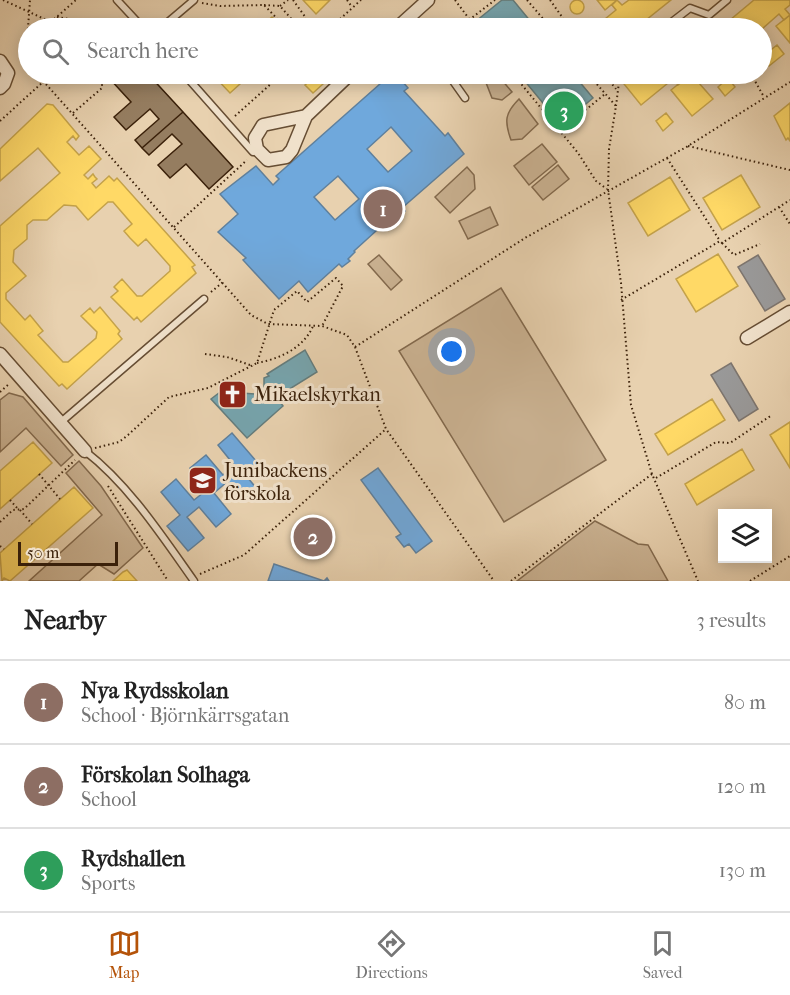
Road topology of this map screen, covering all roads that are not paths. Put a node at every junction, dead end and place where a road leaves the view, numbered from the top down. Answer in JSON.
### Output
{"nodes":[{"id":1,"x":117,"y":0,"type":"edge"},
{"id":2,"x":194,"y":0,"type":"edge"},
{"id":3,"x":428,"y":0,"type":"edge"},
{"id":4,"x":684,"y":0,"type":"edge"},
{"id":5,"x":727,"y":0,"type":"edge"},
{"id":6,"x":690,"y":8,"type":"junction"},
{"id":7,"x":134,"y":18,"type":"edge"},
{"id":8,"x":173,"y":18,"type":"edge"},
{"id":9,"x":409,"y":18,"type":"edge"},
{"id":10,"x":677,"y":18,"type":"edge"},
{"id":11,"x":0,"y":61,"type":"edge"},
{"id":12,"x":193,"y":84,"type":"edge"},
{"id":13,"x":340,"y":84,"type":"edge"},
{"id":14,"x":455,"y":84,"type":"edge"},
{"id":15,"x":0,"y":88,"type":"edge"},
{"id":16,"x":465,"y":98,"type":"dead end"},
{"id":17,"x":306,"y":116,"type":"junction"},
{"id":18,"x":255,"y":151,"type":"junction"},
{"id":19,"x":204,"y":298,"type":"road end"},
{"id":20,"x":790,"y":312,"type":"edge"},
{"id":21,"x":747,"y":338,"type":"dead end"},
{"id":22,"x":0,"y":354,"type":"edge"},
{"id":23,"x":60,"y":422,"type":"junction"},
{"id":24,"x":85,"y":451,"type":"joint"},
{"id":25,"x":193,"y":580,"type":"edge"}],
"edges":[{"from":1,"to":7,"type":"lane"},
{"from":2,"to":8,"type":"lane"},
{"from":3,"to":9,"type":"street"},
{"from":4,"to":6,"type":"lane"},
{"from":5,"to":6,"type":"lane"},
{"from":6,"to":10,"type":"lane"},
{"from":11,"to":15,"type":"street"},
{"from":12,"to":18,"type":"lane"},
{"from":13,"to":17,"type":"street"},
{"from":14,"to":16,"type":"lane"},
{"from":17,"to":18,"type":"street"},
{"from":17,"to":18,"type":"street"},
{"from":19,"to":23,"type":"lane"},
{"from":20,"to":21,"type":"street"},
{"from":22,"to":23,"type":"street"},
{"from":23,"to":24,"type":"street"},
{"from":24,"to":25,"type":"lane"}]}
